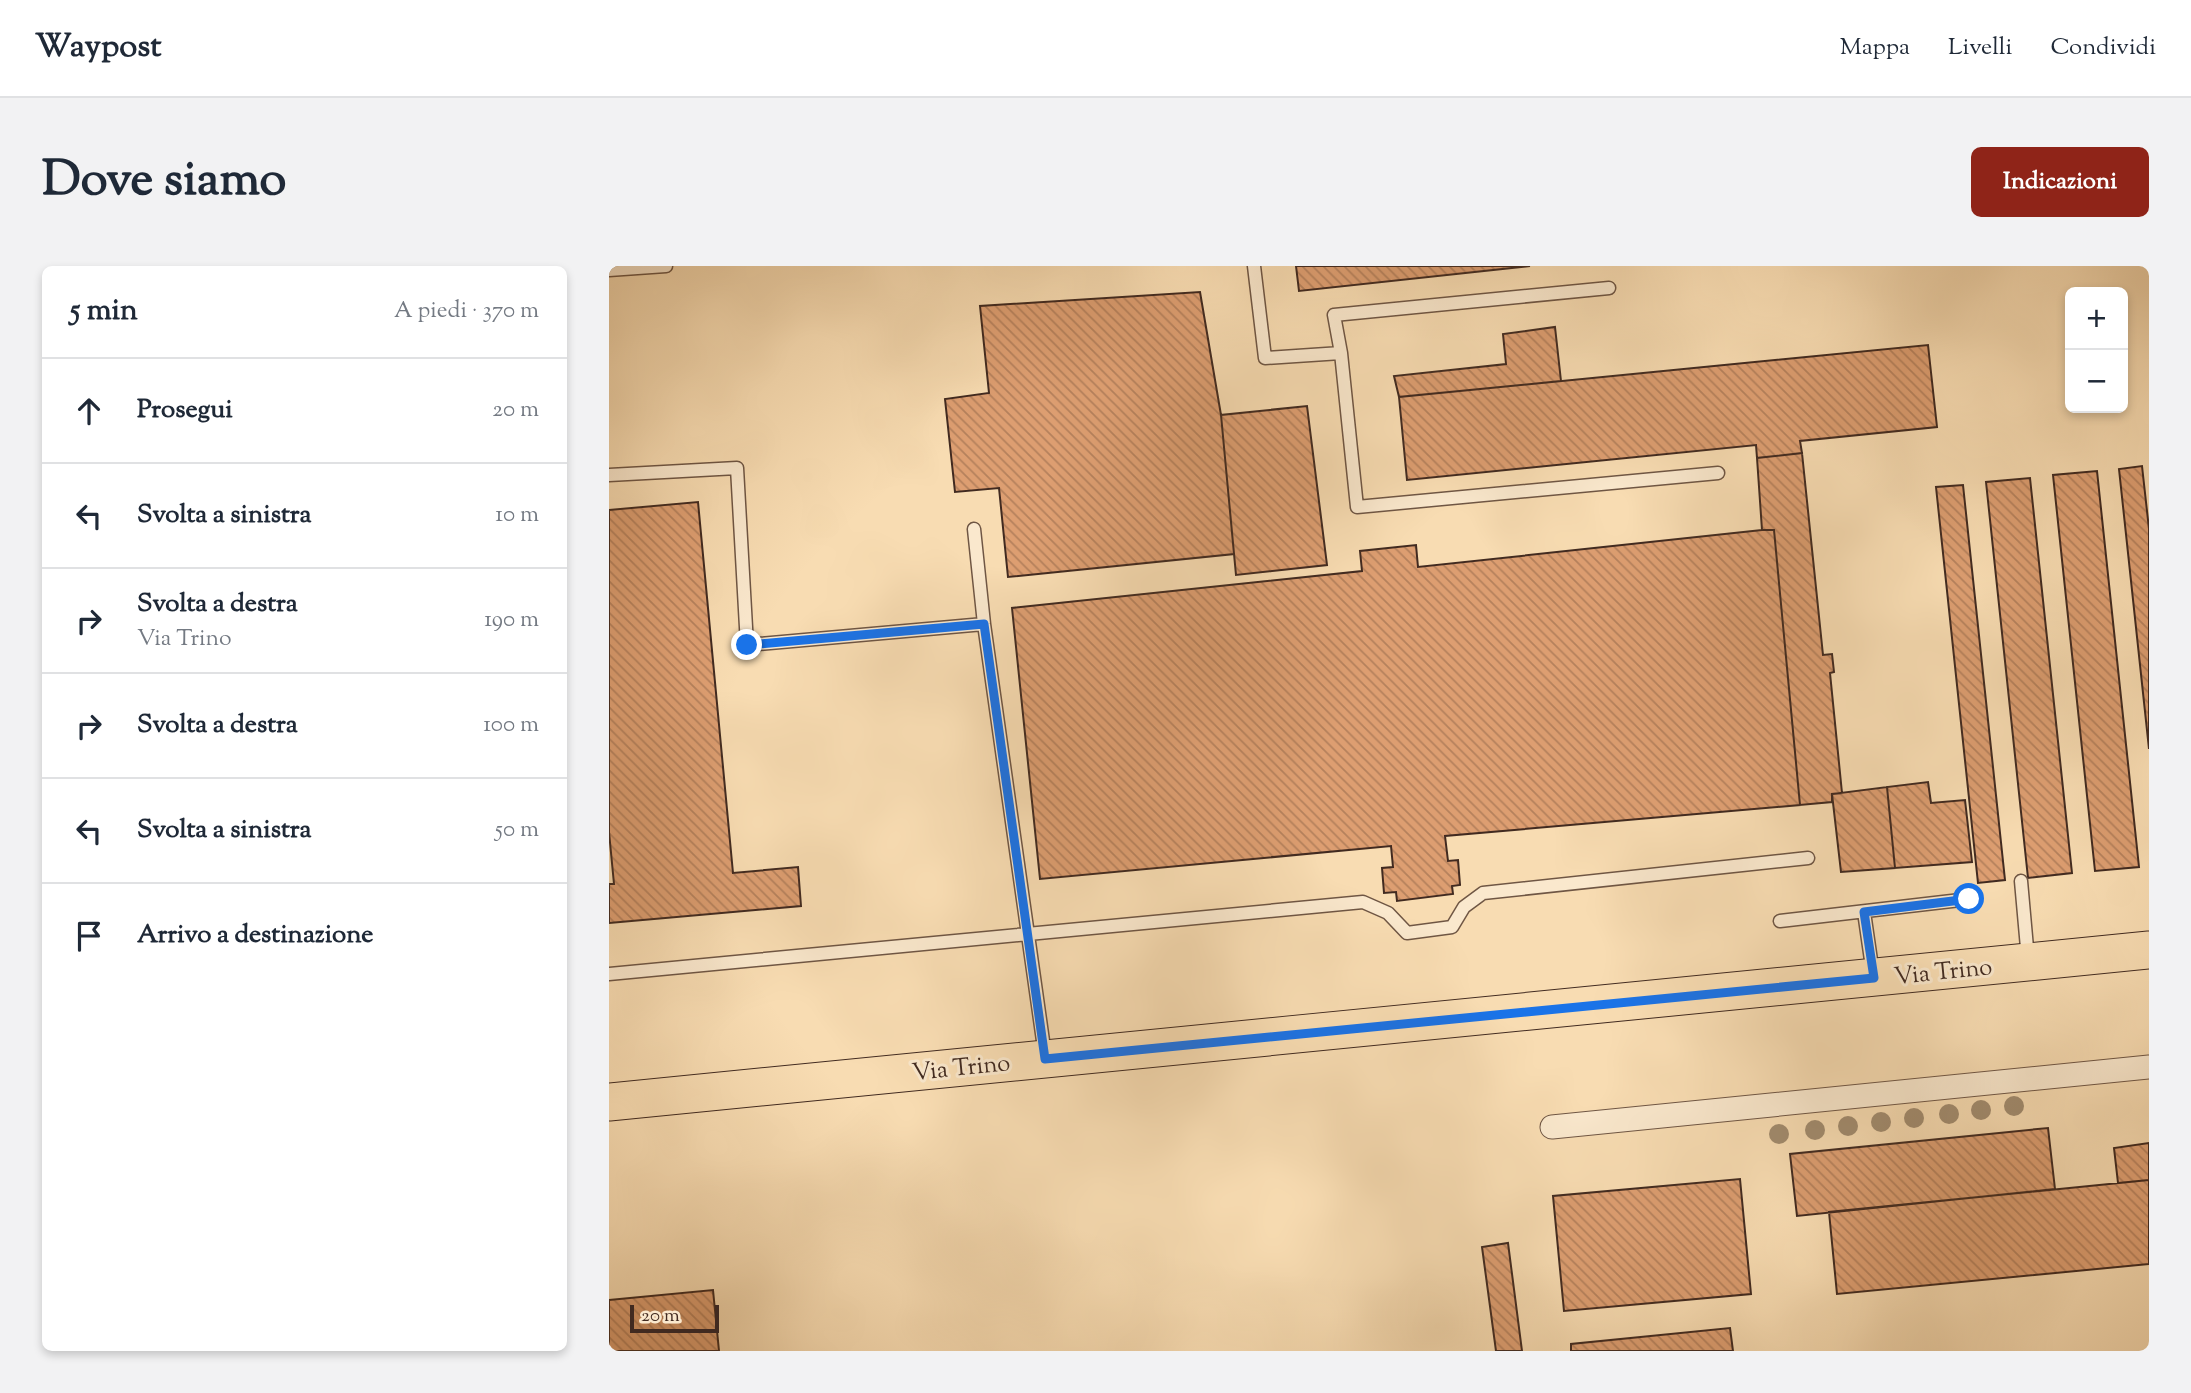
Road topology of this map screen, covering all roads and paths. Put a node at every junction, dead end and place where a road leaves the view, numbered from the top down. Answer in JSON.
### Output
{"nodes":[{"id":1,"x":666,"y":266,"type":"edge"},
{"id":2,"x":1254,"y":266,"type":"edge"},
{"id":3,"x":609,"y":270,"type":"edge"},
{"id":4,"x":1609,"y":288,"type":"dead end"},
{"id":5,"x":1341,"y":353,"type":"junction"},
{"id":6,"x":1718,"y":473,"type":"dead end"},
{"id":7,"x":609,"y":475,"type":"edge"},
{"id":8,"x":974,"y":529,"type":"dead end"},
{"id":9,"x":984,"y":624,"type":"junction"},
{"id":10,"x":1808,"y":858,"type":"dead end"},
{"id":11,"x":2021,"y":881,"type":"dead end"},
{"id":12,"x":1969,"y":899,"type":"dead end"},
{"id":13,"x":1864,"y":912,"type":"junction"},
{"id":14,"x":1780,"y":921,"type":"dead end"},
{"id":15,"x":1027,"y":933,"type":"junction"},
{"id":16,"x":2149,"y":950,"type":"edge"},
{"id":17,"x":2028,"y":963,"type":"junction"},
{"id":18,"x":609,"y":974,"type":"edge"},
{"id":19,"x":1874,"y":978,"type":"junction"},
{"id":20,"x":1045,"y":1059,"type":"junction"},
{"id":21,"x":2149,"y":1067,"type":"edge"},
{"id":22,"x":609,"y":1102,"type":"edge"},
{"id":23,"x":1552,"y":1127,"type":"dead end"}],
"edges":[{"from":1,"to":3,"type":"lane"},
{"from":2,"to":5,"type":"lane"},
{"from":4,"to":5,"type":"lane"},
{"from":5,"to":6,"type":"lane"},
{"from":7,"to":9,"type":"lane"},
{"from":8,"to":9,"type":"lane"},
{"from":9,"to":15,"type":"lane"},
{"from":10,"to":15,"type":"lane"},
{"from":11,"to":17,"type":"lane"},
{"from":12,"to":13,"type":"lane"},
{"from":13,"to":14,"type":"lane"},
{"from":13,"to":19,"type":"lane"},
{"from":15,"to":18,"type":"lane"},
{"from":15,"to":20,"type":"lane"},
{"from":16,"to":17,"type":"main road","name":"Via Trino"},
{"from":17,"to":19,"type":"main road","name":"Via Trino"},
{"from":19,"to":20,"type":"main road","name":"Via Trino"},
{"from":20,"to":22,"type":"main road","name":"Via Trino"},
{"from":21,"to":23,"type":"street"}]}
